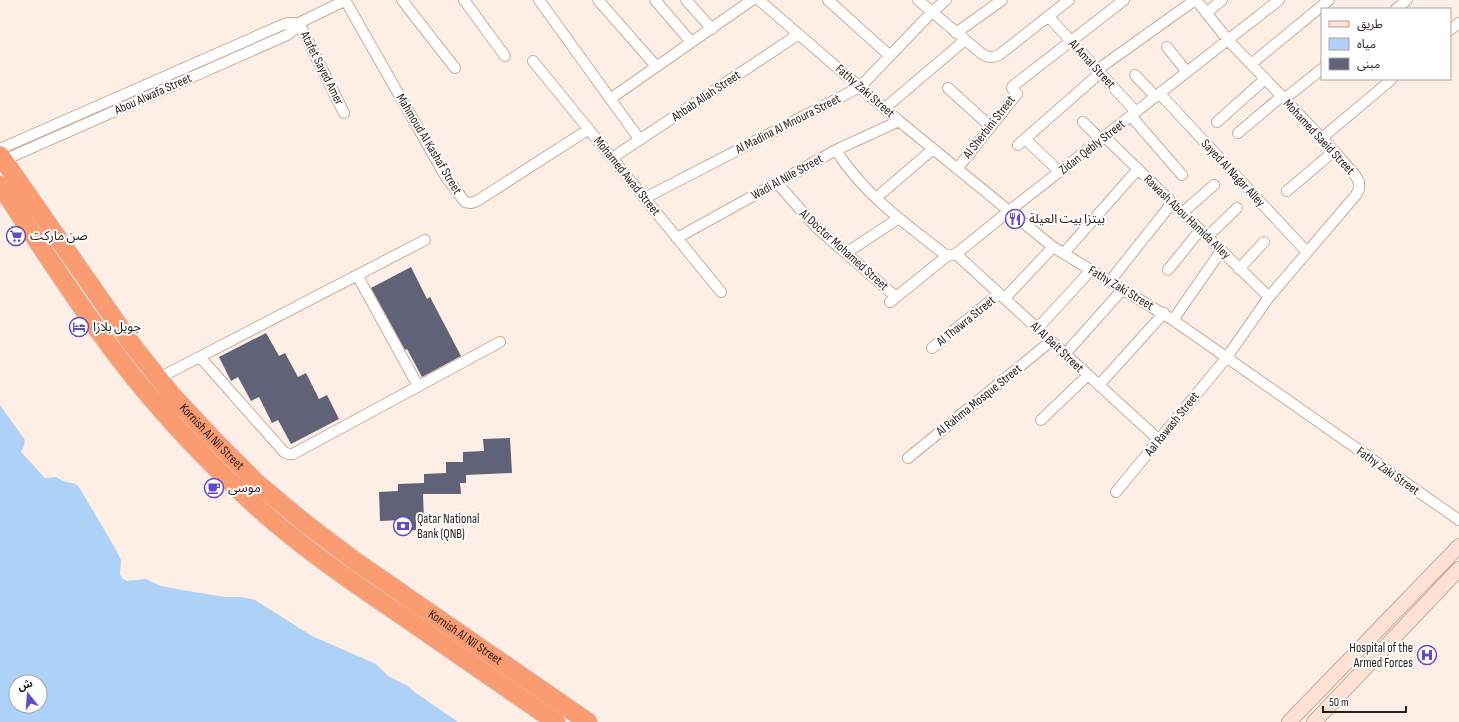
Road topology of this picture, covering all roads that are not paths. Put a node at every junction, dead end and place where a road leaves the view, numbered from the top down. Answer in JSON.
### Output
{"nodes":[{"id":1,"x":346,"y":0,"type":"edge"},
{"id":2,"x":402,"y":0,"type":"edge"},
{"id":3,"x":464,"y":0,"type":"edge"},
{"id":4,"x":539,"y":0,"type":"edge"},
{"id":5,"x":598,"y":0,"type":"edge"},
{"id":6,"x":655,"y":0,"type":"edge"},
{"id":7,"x":686,"y":0,"type":"edge"},
{"id":8,"x":752,"y":0,"type":"edge"},
{"id":9,"x":760,"y":0,"type":"edge"},
{"id":10,"x":828,"y":0,"type":"edge"},
{"id":11,"x":918,"y":0,"type":"edge"},
{"id":12,"x":946,"y":0,"type":"edge"},
{"id":13,"x":1002,"y":0,"type":"edge"},
{"id":14,"x":1069,"y":0,"type":"edge"},
{"id":15,"x":1124,"y":0,"type":"edge"},
{"id":16,"x":1196,"y":0,"type":"edge"},
{"id":17,"x":1222,"y":0,"type":"edge"},
{"id":18,"x":1280,"y":0,"type":"edge"},
{"id":19,"x":1329,"y":0,"type":"edge"},
{"id":20,"x":1407,"y":0,"type":"edge"},
{"id":21,"x":1397,"y":8,"type":"edge"},
{"id":22,"x":932,"y":12,"type":"junction"},
{"id":23,"x":1206,"y":13,"type":"junction"},
{"id":24,"x":1048,"y":16,"type":"junction"},
{"id":25,"x":299,"y":23,"type":"junction"},
{"id":26,"x":1459,"y":23,"type":"edge"},
{"id":27,"x":712,"y":29,"type":"junction"},
{"id":28,"x":1451,"y":29,"type":"edge"},
{"id":29,"x":956,"y":33,"type":"junction"},
{"id":30,"x":799,"y":34,"type":"junction"},
{"id":31,"x":965,"y":40,"type":"junction"},
{"id":32,"x":1228,"y":40,"type":"junction"},
{"id":33,"x":1071,"y":41,"type":"junction"},
{"id":34,"x":691,"y":42,"type":"junction"},
{"id":35,"x":1168,"y":47,"type":"dead end"},
{"id":36,"x":505,"y":56,"type":"dead end"},
{"id":37,"x":890,"y":56,"type":"junction"},
{"id":38,"x":533,"y":61,"type":"dead end"},
{"id":39,"x":1251,"y":64,"type":"junction"},
{"id":40,"x":656,"y":66,"type":"junction"},
{"id":41,"x":454,"y":68,"type":"dead end"},
{"id":42,"x":1321,"y":70,"type":"edge"},
{"id":43,"x":1098,"y":71,"type":"junction"},
{"id":44,"x":1187,"y":72,"type":"junction"},
{"id":45,"x":1135,"y":75,"type":"dead end"},
{"id":46,"x":1265,"y":79,"type":"junction"},
{"id":47,"x":1391,"y":80,"type":"edge"},
{"id":48,"x":860,"y":87,"type":"junction"},
{"id":49,"x":948,"y":88,"type":"dead end"},
{"id":50,"x":1158,"y":96,"type":"junction"},
{"id":51,"x":1283,"y":98,"type":"junction"},
{"id":52,"x":610,"y":99,"type":"junction"},
{"id":53,"x":885,"y":108,"type":"junction"},
{"id":54,"x":344,"y":113,"type":"dead end"},
{"id":55,"x":1134,"y":114,"type":"junction"},
{"id":56,"x":899,"y":121,"type":"junction"},
{"id":57,"x":1083,"y":122,"type":"dead end"},
{"id":58,"x":1217,"y":122,"type":"dead end"},
{"id":59,"x":991,"y":127,"type":"junction"},
{"id":60,"x":589,"y":129,"type":"junction"},
{"id":61,"x":1238,"y":133,"type":"dead end"},
{"id":62,"x":1103,"y":138,"type":"junction"},
{"id":63,"x":1322,"y":138,"type":"junction"},
{"id":64,"x":640,"y":140,"type":"junction"},
{"id":65,"x":933,"y":149,"type":"junction"},
{"id":66,"x":836,"y":150,"type":"junction"},
{"id":67,"x":1334,"y":152,"type":"junction"},
{"id":68,"x":1,"y":155,"type":"edge"},
{"id":69,"x":612,"y":158,"type":"junction"},
{"id":70,"x":957,"y":169,"type":"junction"},
{"id":71,"x":1138,"y":169,"type":"junction"},
{"id":72,"x":1060,"y":172,"type":"junction"},
{"id":73,"x":1182,"y":175,"type":"dead end"},
{"id":74,"x":776,"y":183,"type":"junction"},
{"id":75,"x":0,"y":185,"type":"edge"},
{"id":76,"x":1214,"y":185,"type":"dead end"},
{"id":77,"x":1287,"y":191,"type":"dead end"},
{"id":78,"x":645,"y":198,"type":"junction"},
{"id":79,"x":876,"y":198,"type":"junction"},
{"id":80,"x":1172,"y":203,"type":"junction"},
{"id":81,"x":1237,"y":208,"type":"dead end"},
{"id":82,"x":1009,"y":211,"type":"junction"},
{"id":83,"x":1182,"y":213,"type":"junction"},
{"id":84,"x":899,"y":218,"type":"junction"},
{"id":85,"x":1203,"y":233,"type":"junction"},
{"id":86,"x":677,"y":238,"type":"junction"},
{"id":87,"x":425,"y":240,"type":"dead end"},
{"id":88,"x":1264,"y":242,"type":"dead end"},
{"id":89,"x":1053,"y":247,"type":"junction"},
{"id":90,"x":1221,"y":251,"type":"junction"},
{"id":91,"x":1306,"y":252,"type":"junction"},
{"id":92,"x":846,"y":253,"type":"junction"},
{"id":93,"x":1064,"y":253,"type":"junction"},
{"id":94,"x":951,"y":255,"type":"junction"},
{"id":95,"x":1240,"y":269,"type":"junction"},
{"id":96,"x":1091,"y":270,"type":"junction"},
{"id":97,"x":1168,"y":270,"type":"dead end"},
{"id":98,"x":357,"y":275,"type":"junction"},
{"id":99,"x":1110,"y":281,"type":"junction"},
{"id":100,"x":1123,"y":289,"type":"junction"},
{"id":101,"x":721,"y":292,"type":"dead end"},
{"id":102,"x":1002,"y":296,"type":"junction"},
{"id":103,"x":1269,"y":297,"type":"junction"},
{"id":104,"x":893,"y":299,"type":"joint"},
{"id":105,"x":1164,"y":313,"type":"junction"},
{"id":106,"x":1173,"y":320,"type":"junction"},
{"id":107,"x":1037,"y":329,"type":"junction"},
{"id":108,"x":1051,"y":341,"type":"junction"},
{"id":109,"x":500,"y":342,"type":"dead end"},
{"id":110,"x":932,"y":348,"type":"dead end"},
{"id":111,"x":1065,"y":354,"type":"junction"},
{"id":112,"x":200,"y":357,"type":"junction"},
{"id":113,"x":1227,"y":357,"type":"junction"},
{"id":114,"x":1088,"y":375,"type":"junction"},
{"id":115,"x":159,"y":378,"type":"junction"},
{"id":116,"x":1099,"y":385,"type":"junction"},
{"id":117,"x":418,"y":386,"type":"junction"},
{"id":118,"x":1041,"y":420,"type":"dead end"},
{"id":119,"x":1159,"y":440,"type":"junction"},
{"id":120,"x":908,"y":458,"type":"dead end"},
{"id":121,"x":1116,"y":492,"type":"dead end"},
{"id":122,"x":1459,"y":520,"type":"edge"},
{"id":123,"x":1459,"y":546,"type":"edge"},
{"id":124,"x":1459,"y":570,"type":"edge"},
{"id":125,"x":556,"y":722,"type":"edge"},
{"id":126,"x":588,"y":722,"type":"edge"},
{"id":127,"x":1289,"y":722,"type":"edge"},
{"id":128,"x":1314,"y":722,"type":"edge"}],
"edges":[{"from":1,"to":25,"type":"street","name":"Abou Alwafa Street"},
{"from":1,"to":60,"type":"street","name":"Mahmoud Al Kashaf Street"},
{"from":2,"to":41,"type":"street"},
{"from":3,"to":36,"type":"street"},
{"from":4,"to":52,"type":"street"},
{"from":5,"to":40,"type":"street"},
{"from":6,"to":34,"type":"street"},
{"from":7,"to":27,"type":"street"},
{"from":8,"to":27,"type":"street"},
{"from":9,"to":30,"type":"street","name":"Fathy Zaki Street"},
{"from":10,"to":37,"type":"street"},
{"from":11,"to":22,"type":"street"},
{"from":12,"to":22,"type":"street","name":"Al Madina Al Mnoura Street"},
{"from":13,"to":29,"type":"street"},
{"from":14,"to":24,"type":"street"},
{"from":15,"to":33,"type":"street"},
{"from":16,"to":23,"type":"street","name":"Mohamed Saeid Street"},
{"from":16,"to":43,"type":"street"},
{"from":17,"to":23,"type":"street"},
{"from":18,"to":32,"type":"street","name":"Zidan Qebly Street"},
{"from":19,"to":39,"type":"street"},
{"from":20,"to":21,"type":"street"},
{"from":22,"to":29,"type":"street"},
{"from":22,"to":37,"type":"street","name":"Al Madina Al Mnoura Street"},
{"from":23,"to":32,"type":"street","name":"Mohamed Saeid Street"},
{"from":24,"to":31,"type":"street"},
{"from":24,"to":33,"type":"street","name":"Al Amal Street"},
{"from":25,"to":54,"type":"street","name":"Atafet Sayed Amer"},
{"from":25,"to":68,"type":"street","name":"Abou Alwafa Street"},
{"from":26,"to":28,"type":"street"},
{"from":27,"to":34,"type":"street"},
{"from":29,"to":31,"type":"street"},
{"from":30,"to":48,"type":"street","name":"Fathy Zaki Street"},
{"from":30,"to":64,"type":"street","name":"Ahbab Allah Street"},
{"from":31,"to":53,"type":"street"},
{"from":32,"to":39,"type":"street","name":"Mohamed Saeid Street"},
{"from":32,"to":44,"type":"street","name":"Zidan Qebly Street"},
{"from":33,"to":43,"type":"street","name":"Al Amal Street"},
{"from":33,"to":59,"type":"street","name":"Al Sherbini Street"},
{"from":34,"to":40,"type":"street"},
{"from":35,"to":44,"type":"street"},
{"from":37,"to":48,"type":"street","name":"Al Madina Al Mnoura Street"},
{"from":38,"to":60,"type":"street","name":"Mohamed Awad Street"},
{"from":39,"to":46,"type":"street","name":"Mohamed Saeid Street"},
{"from":40,"to":52,"type":"street"},
{"from":42,"to":51,"type":"street"},
{"from":43,"to":55,"type":"street","name":"Al Amal Street"},
{"from":43,"to":72,"type":"street"},
{"from":44,"to":50,"type":"street","name":"Zidan Qebly Street"},
{"from":45,"to":50,"type":"street","name":"Sayed Al Nagar Alley"},
{"from":46,"to":51,"type":"street","name":"Mohamed Saeid Street"},
{"from":46,"to":58,"type":"street"},
{"from":47,"to":63,"type":"street"},
{"from":48,"to":53,"type":"street","name":"Fathy Zaki Street"},
{"from":48,"to":78,"type":"street","name":"Al Madina Al Mnoura Street"},
{"from":49,"to":59,"type":"street"},
{"from":50,"to":55,"type":"street","name":"Zidan Qebly Street"},
{"from":50,"to":91,"type":"street","name":"Sayed Al Nagar Alley"},
{"from":51,"to":61,"type":"street"},
{"from":51,"to":63,"type":"street","name":"Mohamed Saeid Street"},
{"from":52,"to":64,"type":"street"},
{"from":53,"to":56,"type":"street","name":"Fathy Zaki Street"},
{"from":55,"to":62,"type":"street","name":"Zidan Qebly Street"},
{"from":55,"to":73,"type":"street","name":"Al Amal Street"},
{"from":56,"to":65,"type":"street","name":"Fathy Zaki Street"},
{"from":56,"to":66,"type":"street","name":"Wadi Al Nile Street"},
{"from":57,"to":62,"type":"street","name":"Rawash Abou Hamida Alley"},
{"from":59,"to":70,"type":"street","name":"Al Sherbini Street"},
{"from":60,"to":69,"type":"street","name":"Mohamed Awad Street"},
{"from":62,"to":71,"type":"street","name":"Rawash Abou Hamida Alley"},
{"from":62,"to":72,"type":"street","name":"Zidan Qebly Street"},
{"from":63,"to":67,"type":"street","name":"Mohamed Saeid Street"},
{"from":64,"to":69,"type":"street","name":"Ahbab Allah Street"},
{"from":65,"to":70,"type":"street","name":"Fathy Zaki Street"},
{"from":65,"to":79,"type":"street"},
{"from":66,"to":74,"type":"street","name":"Wadi Al Nile Street"},
{"from":66,"to":79,"type":"street","name":"Al Al Beit Street"},
{"from":67,"to":77,"type":"street"},
{"from":67,"to":91,"type":"street","name":"Mohamed Saeid Street"},
{"from":68,"to":115,"type":"highway","name":"Kornish Al Nil Street"},
{"from":69,"to":78,"type":"street","name":"Mohamed Awad Street"},
{"from":70,"to":82,"type":"street","name":"Fathy Zaki Street"},
{"from":71,"to":80,"type":"street","name":"Rawash Abou Hamida Alley"},
{"from":71,"to":93,"type":"street"},
{"from":72,"to":82,"type":"street","name":"Zidan Qebly Street"},
{"from":74,"to":86,"type":"street","name":"Wadi Al Nile Street"},
{"from":74,"to":92,"type":"street","name":"Al Doctor Mohamed Street"},
{"from":75,"to":125,"type":"highway","name":"Kornish Al Nil Street"},
{"from":76,"to":83,"type":"street"},
{"from":78,"to":86,"type":"street","name":"Mohamed Awad Street"},
{"from":79,"to":84,"type":"street","name":"Al Al Beit Street"},
{"from":80,"to":83,"type":"street","name":"Rawash Abou Hamida Alley"},
{"from":80,"to":99,"type":"street"},
{"from":81,"to":85,"type":"street"},
{"from":82,"to":89,"type":"street","name":"Fathy Zaki Street"},
{"from":82,"to":94,"type":"street","name":"Zidan Qebly Street"},
{"from":83,"to":85,"type":"street","name":"Rawash Abou Hamida Alley"},
{"from":84,"to":92,"type":"street"},
{"from":84,"to":94,"type":"street","name":"Al Al Beit Street"},
{"from":85,"to":90,"type":"street","name":"Rawash Abou Hamida Alley"},
{"from":85,"to":97,"type":"street"},
{"from":86,"to":101,"type":"street","name":"Mohamed Awad Street"},
{"from":87,"to":98,"type":"street"},
{"from":88,"to":95,"type":"street"},
{"from":89,"to":93,"type":"street","name":"Fathy Zaki Street"},
{"from":89,"to":102,"type":"street","name":"Al Thawra Street"},
{"from":90,"to":95,"type":"street","name":"Rawash Abou Hamida Alley"},
{"from":90,"to":106,"type":"street"},
{"from":91,"to":103,"type":"street","name":"Mohamed Saeid Street"},
{"from":92,"to":104,"type":"street","name":"Al Doctor Mohamed Street"},
{"from":93,"to":96,"type":"street","name":"Fathy Zaki Street"},
{"from":94,"to":102,"type":"street","name":"Al Al Beit Street"},
{"from":94,"to":104,"type":"street","name":"Zidan Qebly Street"},
{"from":95,"to":103,"type":"street","name":"Rawash Abou Hamida Alley"},
{"from":96,"to":99,"type":"street","name":"Fathy Zaki Street"},
{"from":96,"to":107,"type":"street"},
{"from":98,"to":112,"type":"street"},
{"from":98,"to":117,"type":"street"},
{"from":99,"to":100,"type":"street","name":"Fathy Zaki Street"},
{"from":100,"to":105,"type":"street","name":"Fathy Zaki Street"},
{"from":100,"to":111,"type":"street"},
{"from":102,"to":107,"type":"street","name":"Al Al Beit Street"},
{"from":102,"to":110,"type":"street","name":"Al Thawra Street"},
{"from":103,"to":113,"type":"street","name":"Mohamed Saeid Street"},
{"from":105,"to":106,"type":"street","name":"Fathy Zaki Street"},
{"from":105,"to":116,"type":"street"},
{"from":106,"to":113,"type":"street","name":"Fathy Zaki Street"},
{"from":107,"to":108,"type":"street","name":"Al Al Beit Street"},
{"from":108,"to":111,"type":"street","name":"Al Al Beit Street"},
{"from":108,"to":120,"type":"street","name":"Al Rahma Mosque Street"},
{"from":109,"to":117,"type":"street"},
{"from":111,"to":114,"type":"street","name":"Al Al Beit Street"},
{"from":112,"to":115,"type":"street"},
{"from":112,"to":117,"type":"street"},
{"from":113,"to":119,"type":"street","name":"Aal Rawash Street"},
{"from":113,"to":122,"type":"street","name":"Fathy Zaki Street"},
{"from":114,"to":116,"type":"street","name":"Al Al Beit Street"},
{"from":114,"to":118,"type":"street"},
{"from":115,"to":126,"type":"highway","name":"Kornish Al Nil Street"},
{"from":116,"to":119,"type":"street","name":"Al Al Beit Street"},
{"from":119,"to":121,"type":"street","name":"Aal Rawash Street"},
{"from":123,"to":127,"type":"street"},
{"from":124,"to":128,"type":"street"}]}
